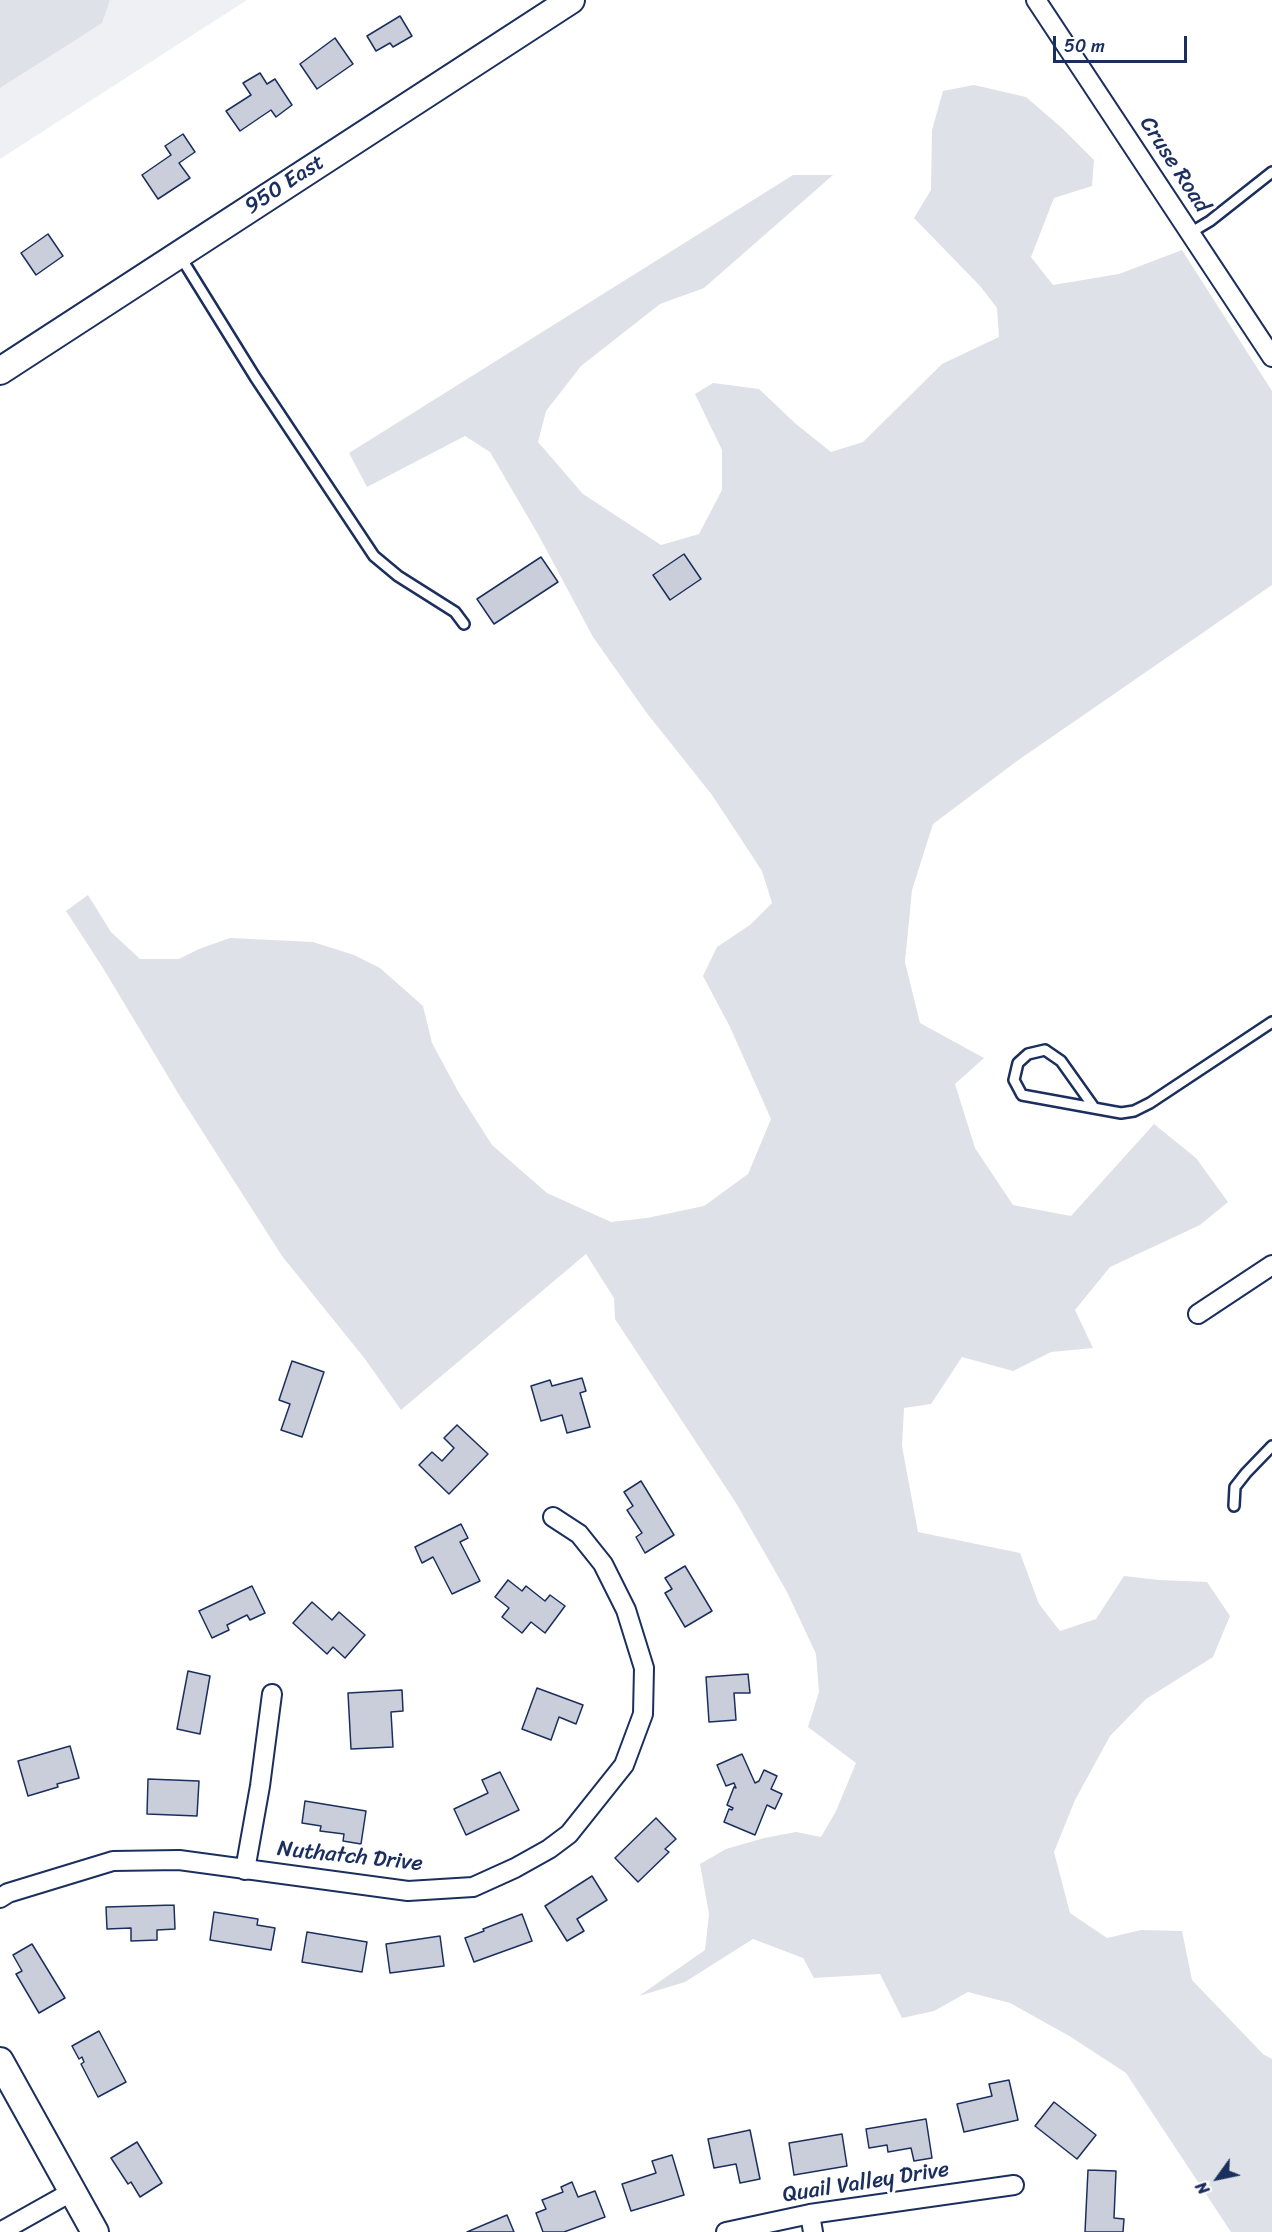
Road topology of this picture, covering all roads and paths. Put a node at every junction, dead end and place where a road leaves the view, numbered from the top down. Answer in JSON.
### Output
{"nodes":[{"id":1,"x":571,"y":0,"type":"edge"},
{"id":2,"x":1036,"y":0,"type":"edge"},
{"id":3,"x":1272,"y":172,"type":"edge"},
{"id":4,"x":1190,"y":233,"type":"junction"},
{"id":5,"x":179,"y":254,"type":"junction"},
{"id":6,"x":1272,"y":357,"type":"edge"},
{"id":7,"x":0,"y":371,"type":"edge"},
{"id":8,"x":464,"y":624,"type":"dead end"},
{"id":9,"x":1272,"y":1022,"type":"edge"},
{"id":10,"x":1093,"y":1106,"type":"junction"},
{"id":11,"x":1272,"y":1265,"type":"edge"},
{"id":12,"x":1198,"y":1314,"type":"dead end"},
{"id":13,"x":1272,"y":1446,"type":"edge"},
{"id":14,"x":1234,"y":1506,"type":"dead end"},
{"id":15,"x":553,"y":1517,"type":"dead end"},
{"id":16,"x":272,"y":1694,"type":"dead end"},
{"id":17,"x":245,"y":1870,"type":"junction"},
{"id":18,"x":0,"y":1898,"type":"edge"},
{"id":19,"x":0,"y":2061,"type":"edge"},
{"id":20,"x":1014,"y":2185,"type":"dead end"},
{"id":21,"x":73,"y":2191,"type":"junction"},
{"id":22,"x":810,"y":2214,"type":"junction"},
{"id":23,"x":0,"y":2232,"type":"edge"},
{"id":24,"x":95,"y":2232,"type":"edge"},
{"id":25,"x":726,"y":2232,"type":"edge"},
{"id":26,"x":813,"y":2232,"type":"edge"}],
"edges":[{"from":1,"to":5,"type":"street","name":"950 East"},
{"from":2,"to":4,"type":"street","name":"Cruse Road"},
{"from":3,"to":4,"type":"lane"},
{"from":4,"to":6,"type":"street","name":"Cruse Road"},
{"from":5,"to":7,"type":"street","name":"950 East"},
{"from":5,"to":8,"type":"lane"},
{"from":9,"to":10,"type":"lane"},
{"from":10,"to":10,"type":"lane"},
{"from":11,"to":12,"type":"street"},
{"from":13,"to":14,"type":"lane"},
{"from":15,"to":17,"type":"street","name":"Nuthatch Drive"},
{"from":16,"to":17,"type":"street"},
{"from":17,"to":18,"type":"street","name":"Nuthatch Drive"},
{"from":19,"to":21,"type":"street"},
{"from":20,"to":22,"type":"street","name":"Quail Valley Drive"},
{"from":21,"to":23,"type":"street"},
{"from":21,"to":24,"type":"street"},
{"from":22,"to":25,"type":"street","name":"Quail Valley Drive"},
{"from":22,"to":26,"type":"street"}]}
